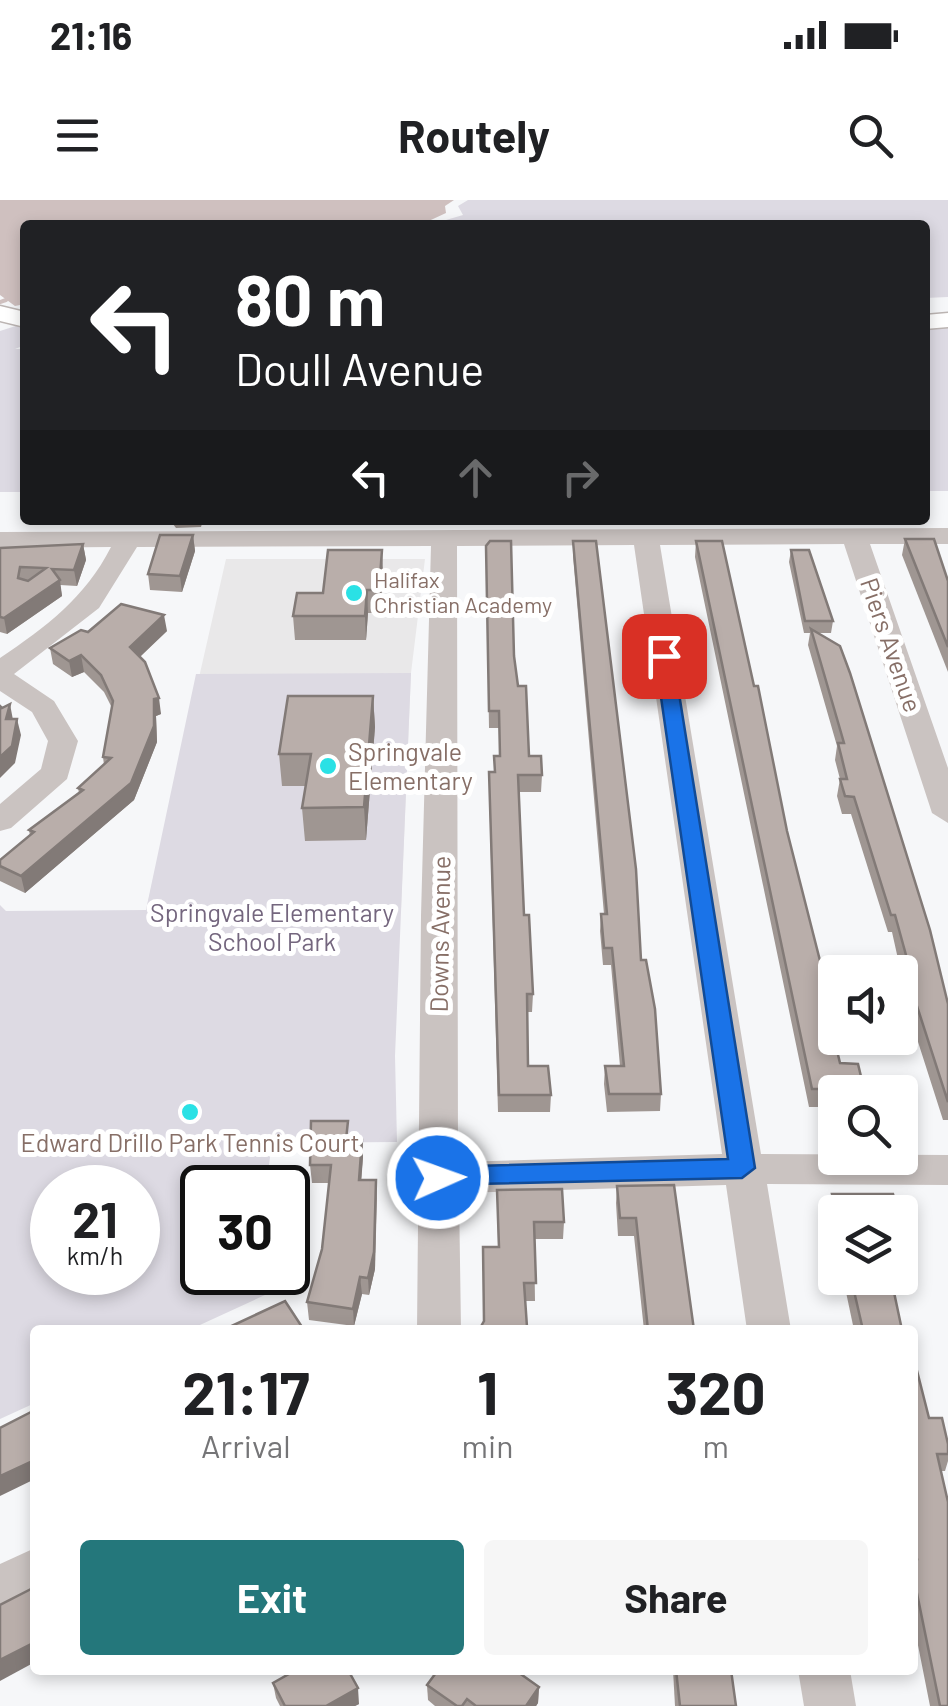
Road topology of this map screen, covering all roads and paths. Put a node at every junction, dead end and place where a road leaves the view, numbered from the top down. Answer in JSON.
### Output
{"nodes":[{"id":1,"x":854,"y":535,"type":"junction"},
{"id":2,"x":948,"y":536,"type":"edge"},
{"id":3,"x":444,"y":538,"type":"junction"},
{"id":4,"x":646,"y":538,"type":"junction"},
{"id":5,"x":0,"y":540,"type":"edge"},
{"id":6,"x":128,"y":540,"type":"junction"},
{"id":7,"x":0,"y":674,"type":"edge"},
{"id":8,"x":948,"y":812,"type":"edge"},
{"id":9,"x":0,"y":821,"type":"edge"},
{"id":10,"x":742,"y":1168,"type":"junction"},
{"id":11,"x":948,"y":1170,"type":"edge"},
{"id":12,"x":438,"y":1178,"type":"junction"},
{"id":13,"x":439,"y":1325,"type":"edge"},
{"id":14,"x":768,"y":1325,"type":"edge"},
{"id":15,"x":30,"y":1573,"type":"edge"},
{"id":16,"x":0,"y":1588,"type":"edge"},
{"id":17,"x":825,"y":1675,"type":"edge"},
{"id":18,"x":830,"y":1706,"type":"edge"}],
"edges":[{"from":1,"to":2,"type":"street"},
{"from":1,"to":4,"type":"street"},
{"from":1,"to":8,"type":"street","name":"Piers Avenue"},
{"from":3,"to":4,"type":"street"},
{"from":3,"to":6,"type":"street"},
{"from":3,"to":12,"type":"street","name":"Downs Avenue"},
{"from":4,"to":10,"type":"street"},
{"from":5,"to":6,"type":"street"},
{"from":6,"to":7,"type":"street"},
{"from":7,"to":9,"type":"street"},
{"from":10,"to":11,"type":"street"},
{"from":10,"to":12,"type":"street"},
{"from":10,"to":14,"type":"street"},
{"from":12,"to":13,"type":"street","name":"Downs Avenue"},
{"from":15,"to":16,"type":"street"},
{"from":17,"to":18,"type":"street"}]}
